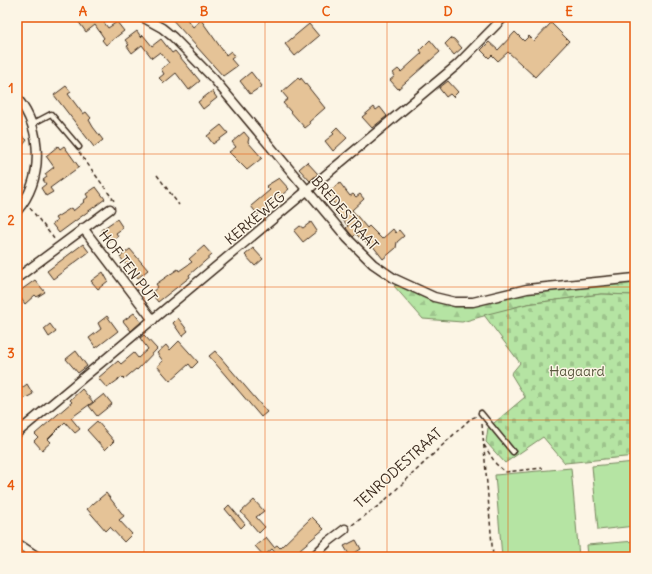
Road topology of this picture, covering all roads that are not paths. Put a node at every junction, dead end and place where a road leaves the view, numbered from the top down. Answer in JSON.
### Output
{"nodes":[{"id":1,"x":142,"y":17,"type":"edge"},
{"id":2,"x":504,"y":17,"type":"edge"},
{"id":3,"x":17,"y":98,"type":"edge"},
{"id":4,"x":32,"y":124,"type":"junction"},
{"id":5,"x":79,"y":147,"type":"road end"},
{"id":6,"x":308,"y":191,"type":"junction"},
{"id":7,"x":113,"y":207,"type":"road end"},
{"id":8,"x":17,"y":211,"type":"edge"},
{"id":9,"x":83,"y":228,"type":"junction"},
{"id":10,"x":17,"y":278,"type":"edge"},
{"id":11,"x":635,"y":278,"type":"edge"},
{"id":12,"x":153,"y":320,"type":"junction"},
{"id":13,"x":481,"y":414,"type":"road end"},
{"id":14,"x":17,"y":433,"type":"edge"},
{"id":15,"x":513,"y":452,"type":"dead end"},
{"id":16,"x":345,"y":529,"type":"road end"},
{"id":17,"x":17,"y":543,"type":"edge"},
{"id":18,"x":38,"y":557,"type":"edge"},
{"id":19,"x":313,"y":557,"type":"edge"}],
"edges":[{"from":1,"to":6,"type":"street","name":"BREDESTRAAT"},
{"from":2,"to":6,"type":"street","name":"KERKEWEG"},
{"from":3,"to":4,"type":"street"},
{"from":4,"to":5,"type":"lane"},
{"from":4,"to":8,"type":"street"},
{"from":6,"to":11,"type":"street","name":"BREDESTRAAT"},
{"from":6,"to":12,"type":"street","name":"KERKEWEG"},
{"from":7,"to":9,"type":"street","name":"HOF TEN PUT"},
{"from":9,"to":10,"type":"street","name":"HOF TEN PUT"},
{"from":9,"to":12,"type":"street","name":"HOF TEN PUT"},
{"from":12,"to":14,"type":"street","name":"KERKEWEG"},
{"from":13,"to":15,"type":"lane"},
{"from":16,"to":19,"type":"street"},
{"from":17,"to":18,"type":"street"}]}
